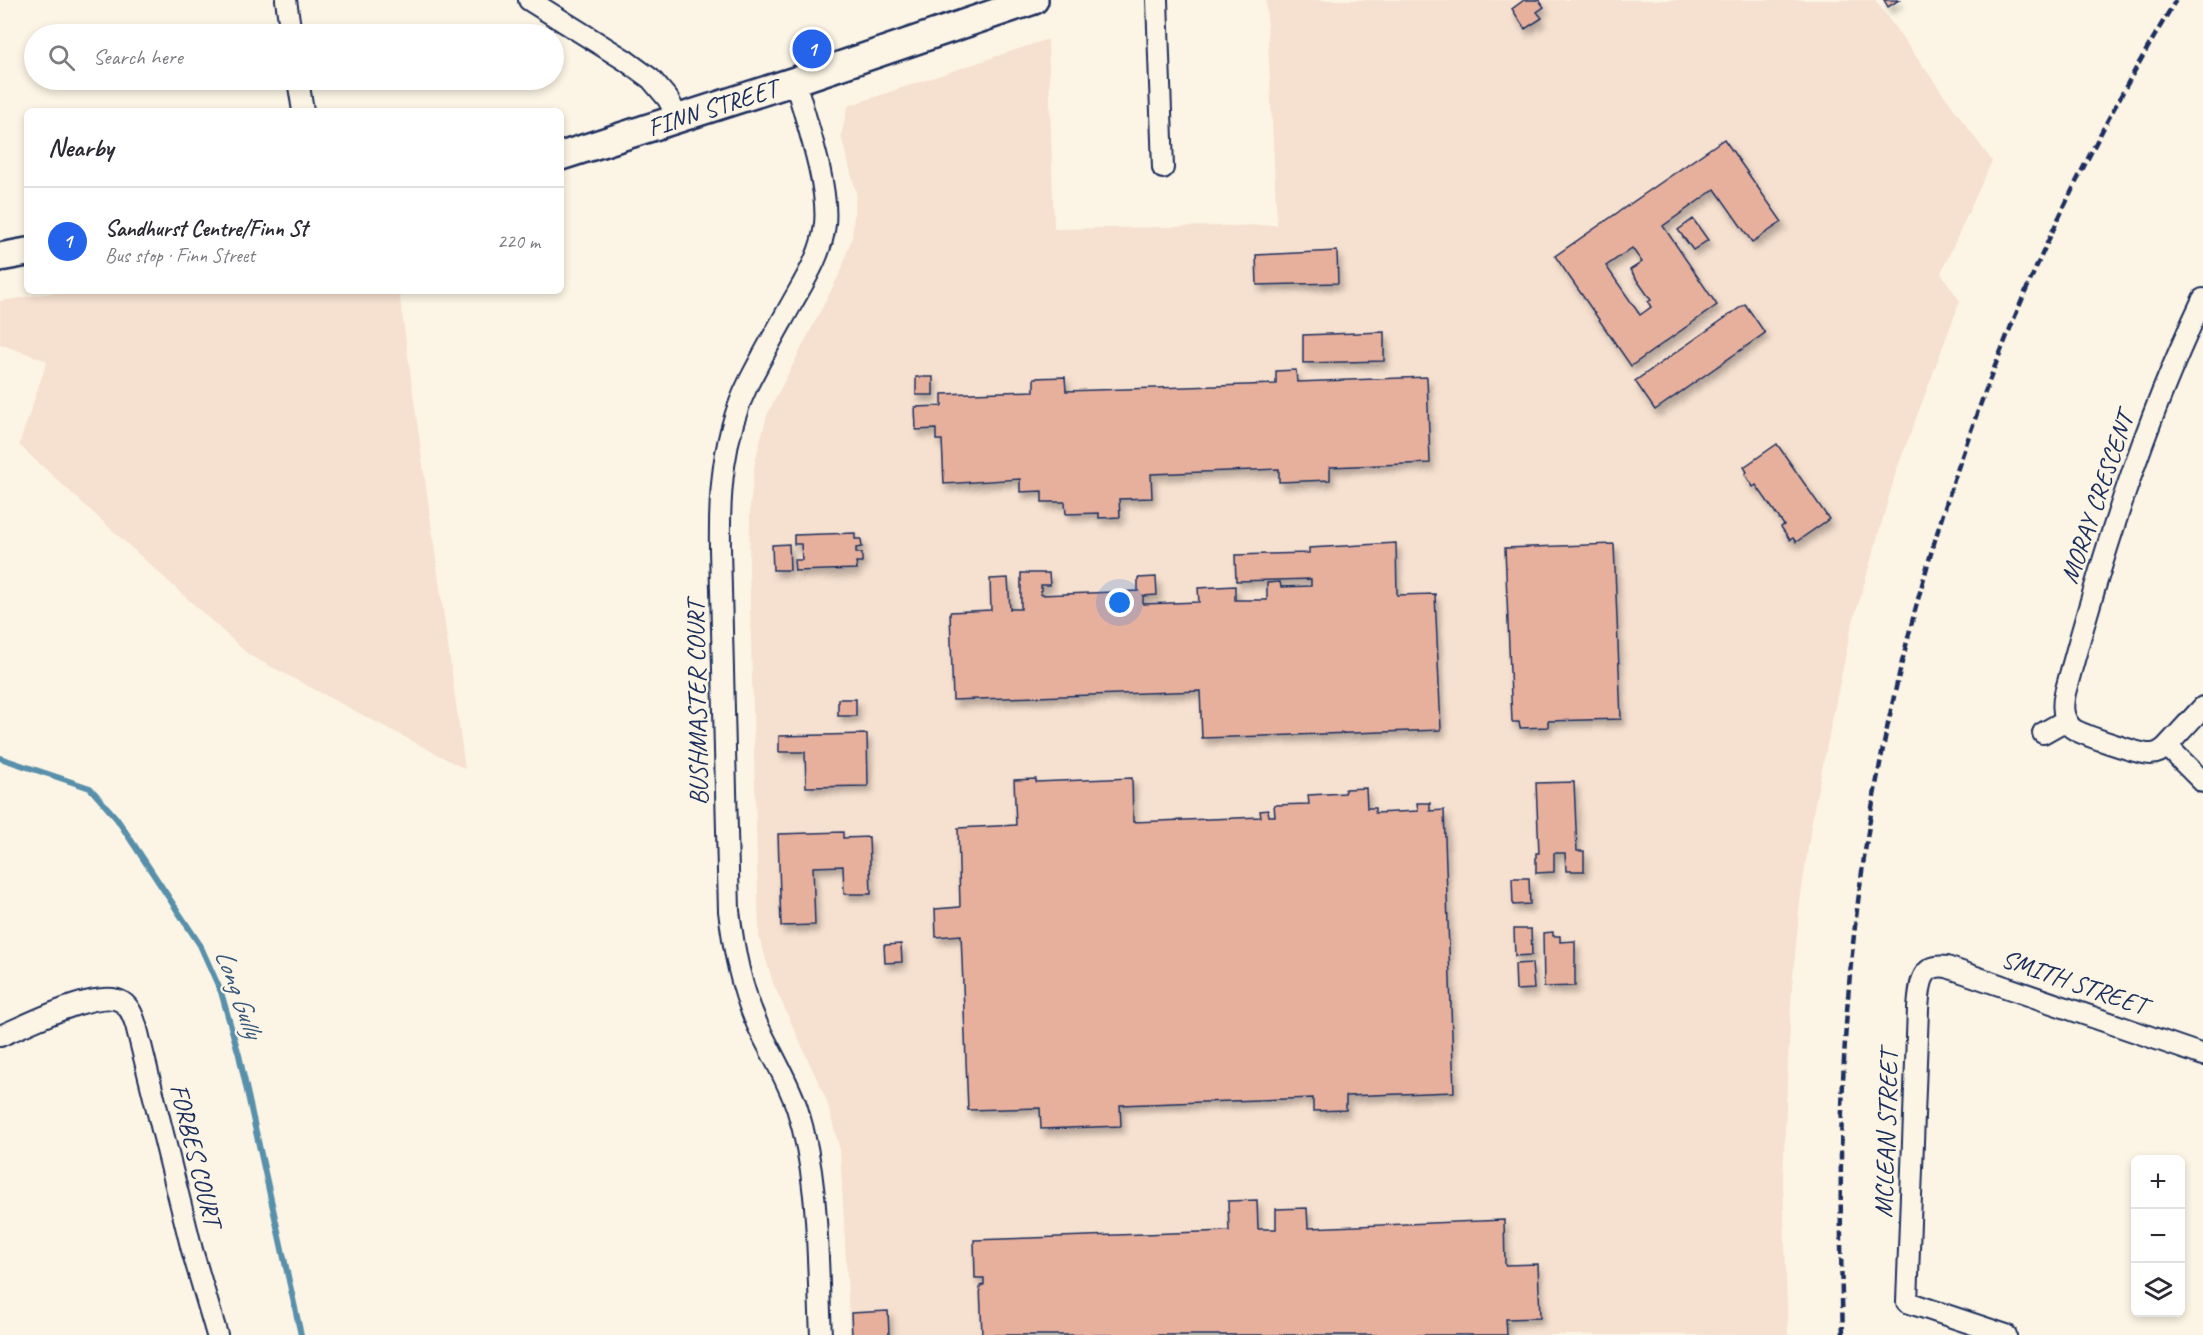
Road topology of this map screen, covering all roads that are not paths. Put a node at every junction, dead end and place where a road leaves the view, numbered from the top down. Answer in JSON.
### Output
{"nodes":[{"id":1,"x":286,"y":0,"type":"edge"},
{"id":2,"x":529,"y":0,"type":"edge"},
{"id":3,"x":1034,"y":0,"type":"edge"},
{"id":4,"x":1157,"y":0,"type":"edge"},
{"id":5,"x":290,"y":24,"type":"edge"},
{"id":6,"x":795,"y":81,"type":"junction"},
{"id":7,"x":300,"y":90,"type":"edge"},
{"id":8,"x":303,"y":108,"type":"edge"},
{"id":9,"x":679,"y":120,"type":"junction"},
{"id":10,"x":564,"y":155,"type":"edge"},
{"id":11,"x":1163,"y":168,"type":"dead end"},
{"id":12,"x":24,"y":253,"type":"edge"},
{"id":13,"x":0,"y":257,"type":"edge"},
{"id":14,"x":2203,"y":299,"type":"edge"},
{"id":15,"x":2203,"y":707,"type":"edge"},
{"id":16,"x":2066,"y":720,"type":"junction"},
{"id":17,"x":2043,"y":733,"type":"dead end"},
{"id":18,"x":2167,"y":746,"type":"junction"},
{"id":19,"x":2203,"y":782,"type":"edge"},
{"id":20,"x":1928,"y":970,"type":"joint"},
{"id":21,"x":0,"y":1036,"type":"edge"},
{"id":22,"x":2203,"y":1055,"type":"edge"},
{"id":23,"x":217,"y":1335,"type":"edge"},
{"id":24,"x":821,"y":1335,"type":"edge"},
{"id":25,"x":2006,"y":1335,"type":"edge"}],
"edges":[{"from":1,"to":5,"type":"street"},
{"from":2,"to":9,"type":"street"},
{"from":3,"to":6,"type":"street","name":"FINN STREET"},
{"from":4,"to":11,"type":"street"},
{"from":6,"to":9,"type":"street","name":"FINN STREET"},
{"from":6,"to":24,"type":"street","name":"BUSHMASTER COURT"},
{"from":7,"to":8,"type":"street"},
{"from":9,"to":10,"type":"street","name":"FINN STREET"},
{"from":12,"to":13,"type":"street"},
{"from":14,"to":16,"type":"street","name":"MORAY CRESCENT"},
{"from":15,"to":18,"type":"street"},
{"from":16,"to":17,"type":"street"},
{"from":16,"to":18,"type":"street"},
{"from":18,"to":19,"type":"street"},
{"from":20,"to":22,"type":"street","name":"SMITH STREET"},
{"from":20,"to":25,"type":"street","name":"MCLEAN STREET"},
{"from":21,"to":23,"type":"street","name":"FORBES COURT"}]}
